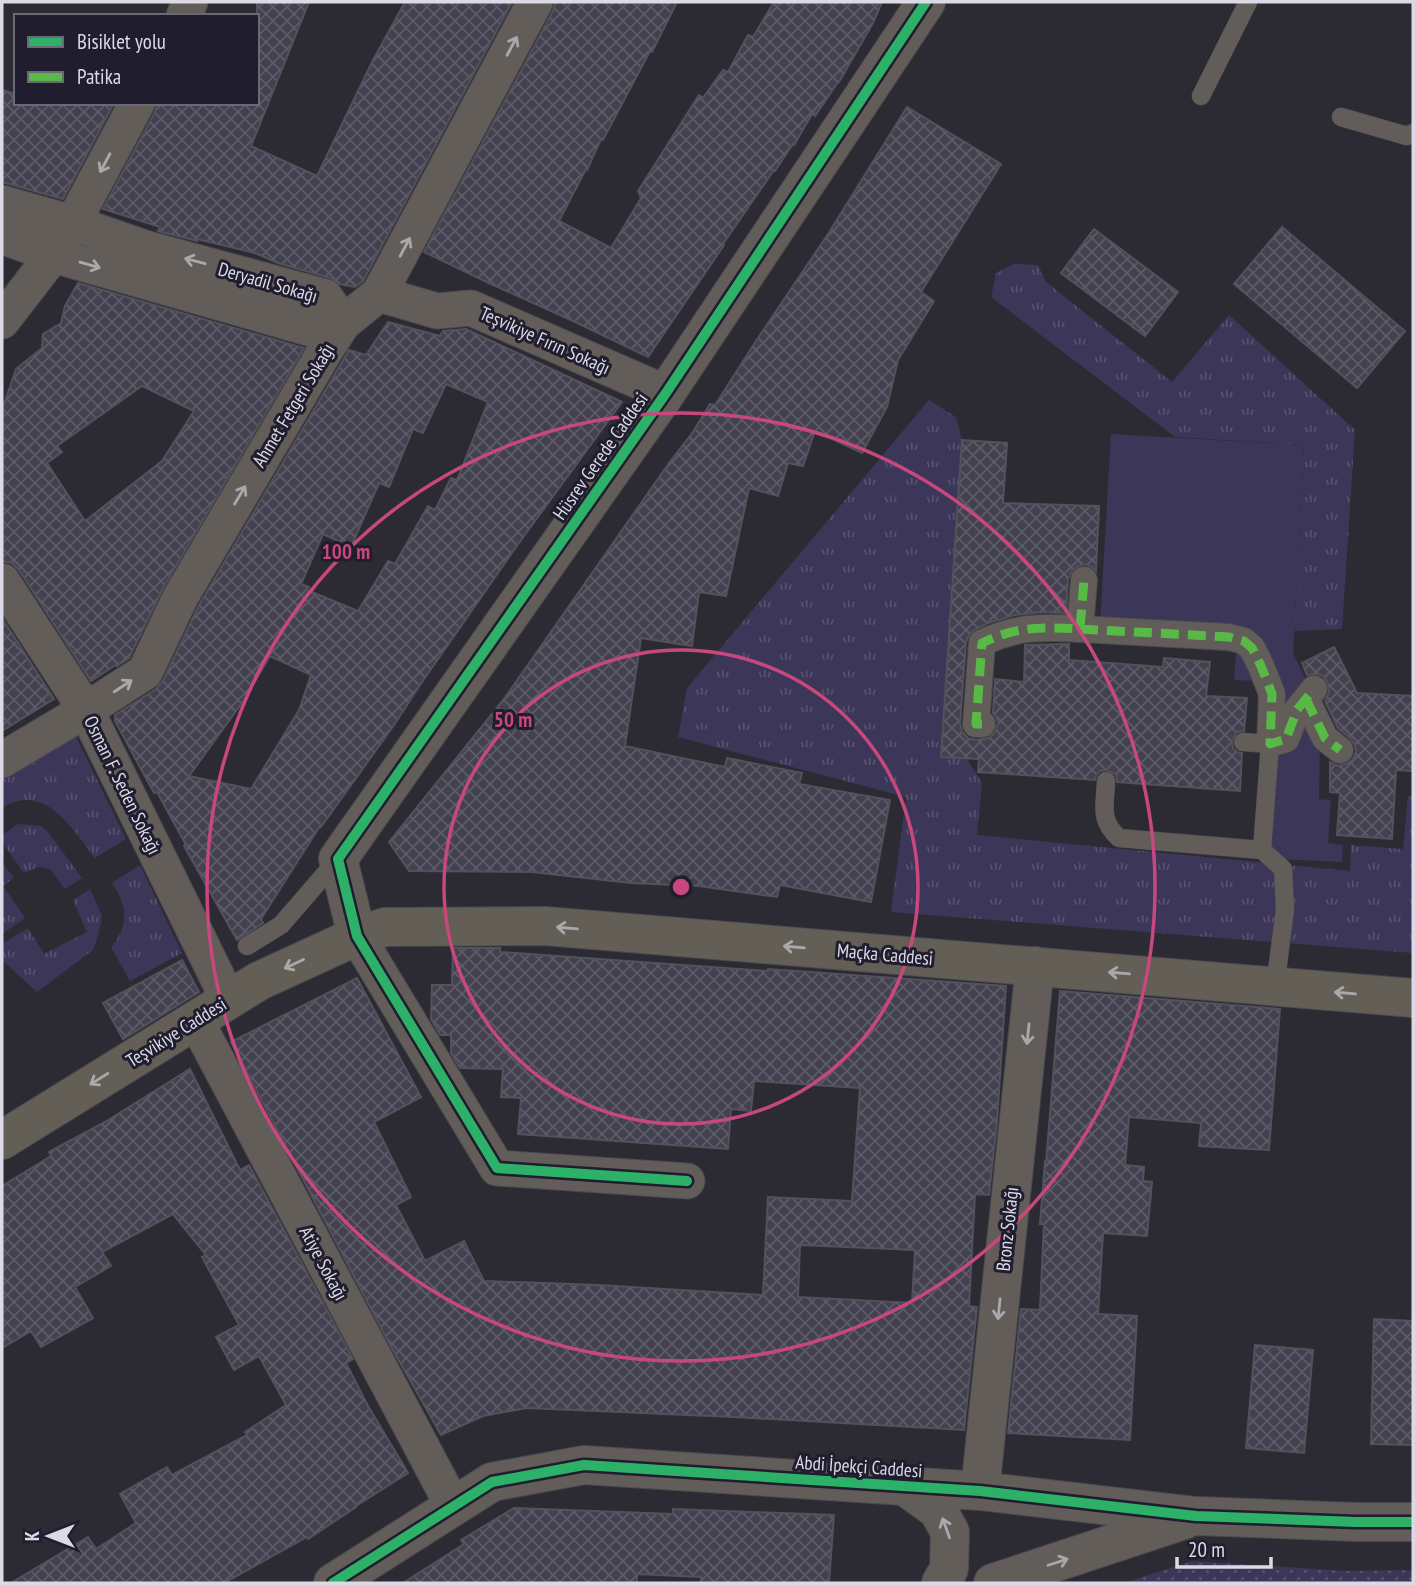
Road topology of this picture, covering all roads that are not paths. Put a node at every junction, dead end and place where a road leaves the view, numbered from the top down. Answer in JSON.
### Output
{"nodes":[{"id":1,"x":535,"y":2,"type":"edge"},
{"id":2,"x":926,"y":2,"type":"edge"},
{"id":3,"x":1248,"y":2,"type":"edge"},
{"id":4,"x":1201,"y":96,"type":"dead end"},
{"id":5,"x":136,"y":105,"type":"edge"},
{"id":6,"x":1341,"y":117,"type":"dead end"},
{"id":7,"x":1413,"y":133,"type":"edge"},
{"id":8,"x":2,"y":204,"type":"edge"},
{"id":9,"x":73,"y":223,"type":"junction"},
{"id":10,"x":2,"y":236,"type":"edge"},
{"id":11,"x":53,"y":255,"type":"junction"},
{"id":12,"x":379,"y":294,"type":"junction"},
{"id":13,"x":2,"y":321,"type":"edge"},
{"id":14,"x":343,"y":323,"type":"junction"},
{"id":15,"x":666,"y":393,"type":"junction"},
{"id":16,"x":1084,"y":579,"type":"dead end"},
{"id":17,"x":2,"y":581,"type":"edge"},
{"id":18,"x":1080,"y":629,"type":"junction"},
{"id":19,"x":86,"y":710,"type":"junction"},
{"id":20,"x":976,"y":718,"type":"dead end"},
{"id":21,"x":1323,"y":720,"type":"dead end"},
{"id":22,"x":1243,"y":742,"type":"dead end"},
{"id":23,"x":1270,"y":744,"type":"junction"},
{"id":24,"x":2,"y":760,"type":"edge"},
{"id":25,"x":1106,"y":781,"type":"dead end"},
{"id":26,"x":1262,"y":850,"type":"junction"},
{"id":27,"x":338,"y":859,"type":"junction"},
{"id":28,"x":356,"y":936,"type":"junction"},
{"id":29,"x":247,"y":946,"type":"dead end"},
{"id":30,"x":1035,"y":966,"type":"junction"},
{"id":31,"x":1275,"y":987,"type":"junction"},
{"id":32,"x":1413,"y":998,"type":"edge"},
{"id":33,"x":228,"y":999,"type":"junction"},
{"id":34,"x":195,"y":1019,"type":"junction"},
{"id":35,"x":2,"y":1140,"type":"edge"},
{"id":36,"x":687,"y":1181,"type":"dead end"},
{"id":37,"x":906,"y":1486,"type":"junction"},
{"id":38,"x":979,"y":1491,"type":"junction"},
{"id":39,"x":453,"y":1506,"type":"junction"},
{"id":40,"x":1196,"y":1516,"type":"junction"},
{"id":41,"x":1413,"y":1522,"type":"edge"},
{"id":42,"x":333,"y":1583,"type":"edge"},
{"id":43,"x":940,"y":1583,"type":"edge"},
{"id":44,"x":993,"y":1583,"type":"edge"}],
"edges":[{"from":12,"to":1,"type":"street","name":"Ahmet Fetgeri Sokağı","one_way":true},
{"from":2,"to":15,"type":"street","name":"Hüsrev Gerede Caddesi"},
{"from":3,"to":4,"type":"lane"},
{"from":5,"to":9,"type":"street","one_way":true},
{"from":6,"to":7,"type":"lane"},
{"from":8,"to":9,"type":"street","name":"Deryadil Sokağı"},
{"from":9,"to":11,"type":"street"},
{"from":14,"to":9,"type":"street","name":"Deryadil Sokağı","one_way":true},
{"from":10,"to":11,"type":"street","name":"Deryadil Sokağı"},
{"from":11,"to":13,"type":"street"},
{"from":11,"to":14,"type":"street","name":"Deryadil Sokağı","one_way":true},
{"from":12,"to":14,"type":"street","name":"Ahmet Fetgeri Sokağı"},
{"from":12,"to":15,"type":"street","name":"Teşvikiye Fırın Sokağı"},
{"from":19,"to":14,"type":"street","name":"Ahmet Fetgeri Sokağı","one_way":true},
{"from":15,"to":27,"type":"street","name":"Hüsrev Gerede Caddesi"},
{"from":16,"to":18,"type":"street"},
{"from":17,"to":19,"type":"street","name":"Osman F. Seden Sokağı"},
{"from":18,"to":20,"type":"street"},
{"from":18,"to":23,"type":"street"},
{"from":19,"to":24,"type":"street","name":"Ahmet Fetgeri Sokağı"},
{"from":19,"to":33,"type":"street","name":"Osman F. Seden Sokağı"},
{"from":21,"to":23,"type":"street"},
{"from":22,"to":23,"type":"lane"},
{"from":23,"to":26,"type":"lane"},
{"from":25,"to":26,"type":"lane"},
{"from":26,"to":31,"type":"lane"},
{"from":27,"to":28,"type":"street"},
{"from":27,"to":29,"type":"lane","name":"Hüsrev Gerede Caddesi"},
{"from":30,"to":28,"type":"main road","name":"Maçka Caddesi","one_way":true},
{"from":28,"to":33,"type":"main road","name":"Teşvikiye Caddesi","one_way":true},
{"from":28,"to":36,"type":"street"},
{"from":31,"to":30,"type":"main road","name":"Maçka Caddesi","one_way":true},
{"from":30,"to":38,"type":"street","name":"Bronz Sokağı","one_way":true},
{"from":32,"to":31,"type":"main road","name":"Maçka Caddesi","one_way":true},
{"from":33,"to":34,"type":"main road","name":"Teşvikiye Caddesi"},
{"from":34,"to":35,"type":"main road","name":"Teşvikiye Caddesi","one_way":true},
{"from":34,"to":39,"type":"street","name":"Atiye Sokağı"},
{"from":37,"to":38,"type":"street","name":"Abdi İpekçi Caddesi"},
{"from":37,"to":39,"type":"street","name":"Abdi İpekçi Caddesi"},
{"from":43,"to":37,"type":"street","one_way":true},
{"from":38,"to":40,"type":"street","name":"Abdi İpekçi Caddesi"},
{"from":39,"to":42,"type":"street","name":"Abdi İpekçi Caddesi"},
{"from":40,"to":41,"type":"street","name":"Abdi İpekçi Caddesi"},
{"from":44,"to":40,"type":"street","one_way":true}]}
